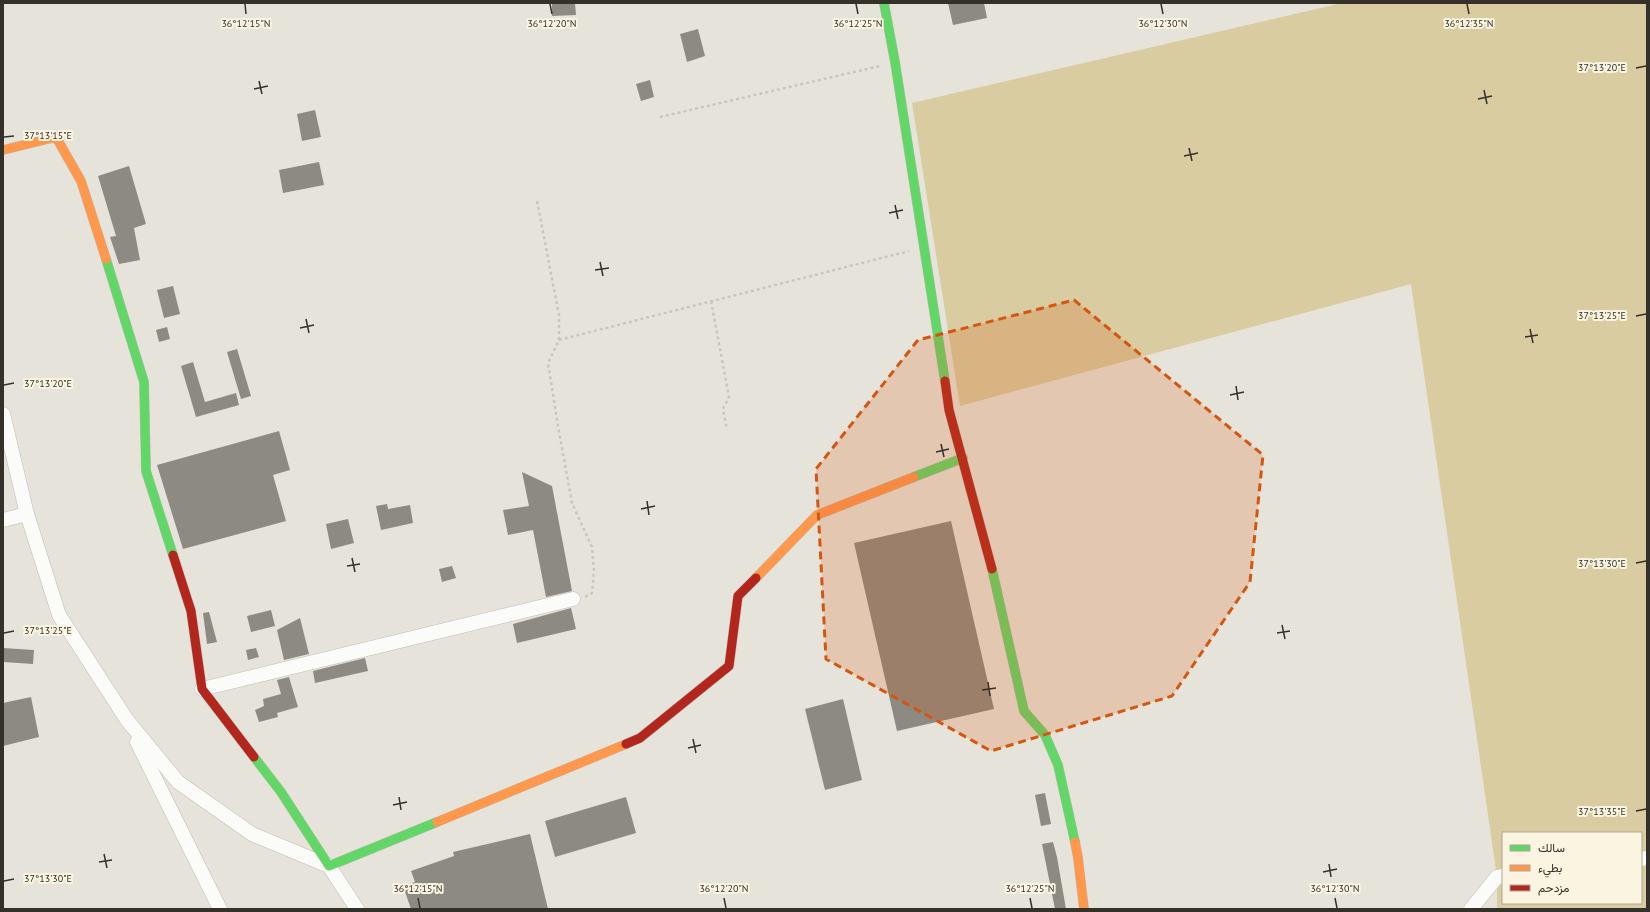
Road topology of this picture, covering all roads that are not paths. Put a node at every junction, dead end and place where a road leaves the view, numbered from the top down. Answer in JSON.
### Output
{"nodes":[{"id":1,"x":884,"y":3,"type":"edge"},
{"id":2,"x":3,"y":150,"type":"edge"},
{"id":3,"x":3,"y":414,"type":"edge"},
{"id":4,"x":962,"y":458,"type":"junction"},
{"id":5,"x":27,"y":514,"type":"junction"},
{"id":6,"x":3,"y":520,"type":"edge"},
{"id":7,"x":573,"y":599,"type":"road end"},
{"id":8,"x":202,"y":689,"type":"junction"},
{"id":9,"x":126,"y":720,"type":"junction"},
{"id":10,"x":329,"y":866,"type":"junction"},
{"id":11,"x":1502,"y":876,"type":"edge"},
{"id":12,"x":220,"y":909,"type":"edge"},
{"id":13,"x":357,"y":909,"type":"edge"},
{"id":14,"x":1084,"y":909,"type":"edge"},
{"id":15,"x":1471,"y":909,"type":"edge"}],
"edges":[{"from":1,"to":4,"type":"street"},
{"from":2,"to":8,"type":"street"},
{"from":3,"to":5,"type":"street"},
{"from":4,"to":10,"type":"street"},
{"from":4,"to":14,"type":"street"},
{"from":5,"to":6,"type":"street"},
{"from":5,"to":9,"type":"street"},
{"from":7,"to":8,"type":"street"},
{"from":8,"to":10,"type":"street"},
{"from":9,"to":10,"type":"street"},
{"from":9,"to":12,"type":"street"},
{"from":10,"to":13,"type":"street"},
{"from":11,"to":15,"type":"street"}]}
